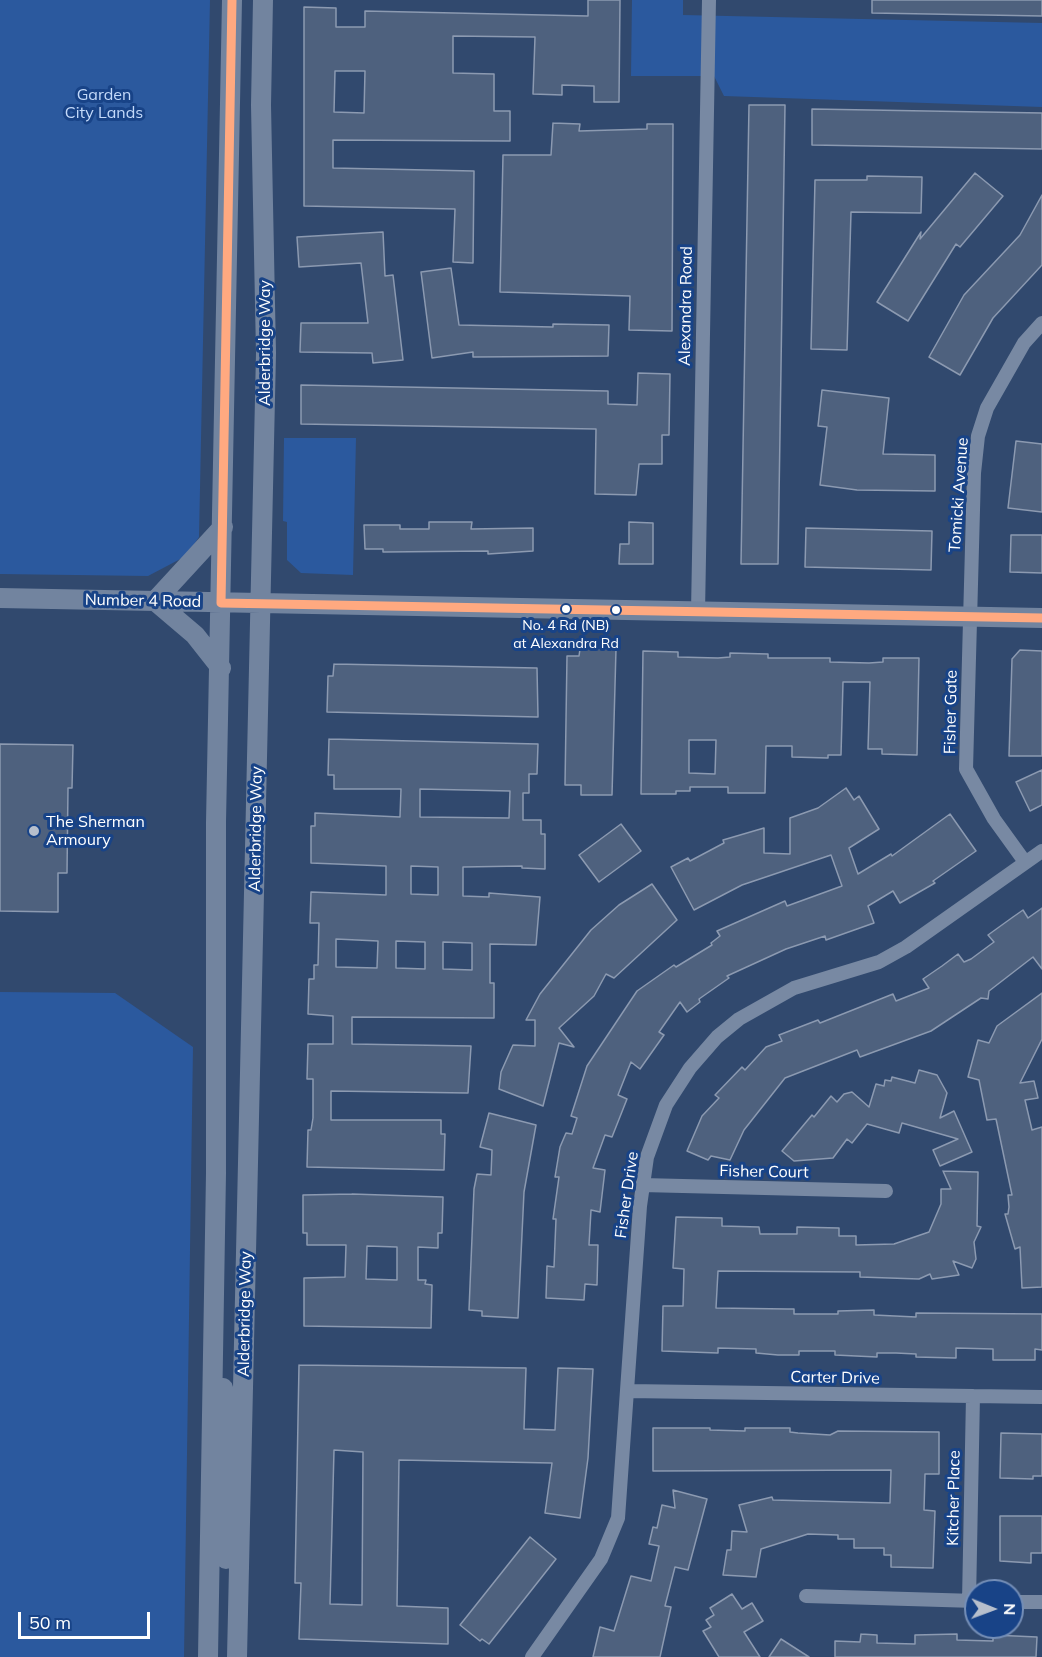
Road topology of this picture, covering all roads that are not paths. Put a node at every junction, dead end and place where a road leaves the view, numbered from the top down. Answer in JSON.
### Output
{"nodes":[{"id":1,"x":232,"y":0,"type":"edge"},
{"id":2,"x":263,"y":0,"type":"edge"},
{"id":3,"x":709,"y":0,"type":"edge"},
{"id":4,"x":1042,"y":322,"type":"edge"},
{"id":5,"x":223,"y":527,"type":"junction"},
{"id":6,"x":0,"y":598,"type":"edge"},
{"id":7,"x":155,"y":601,"type":"junction"},
{"id":8,"x":221,"y":603,"type":"junction"},
{"id":9,"x":262,"y":603,"type":"junction"},
{"id":10,"x":698,"y":612,"type":"junction"},
{"id":11,"x":969,"y":616,"type":"junction"},
{"id":12,"x":1042,"y":618,"type":"edge"},
{"id":13,"x":221,"y":668,"type":"junction"},
{"id":14,"x":1042,"y":851,"type":"edge"},
{"id":15,"x":1025,"y":862,"type":"junction"},
{"id":16,"x":642,"y":1185,"type":"junction"},
{"id":17,"x":886,"y":1191,"type":"dead end"},
{"id":18,"x":214,"y":1335,"type":"junction"},
{"id":19,"x":627,"y":1391,"type":"junction"},
{"id":20,"x":973,"y":1396,"type":"junction"},
{"id":21,"x":1042,"y":1397,"type":"edge"},
{"id":22,"x":972,"y":1579,"type":"edge"},
{"id":23,"x":806,"y":1596,"type":"dead end"},
{"id":24,"x":964,"y":1601,"type":"edge"},
{"id":25,"x":1024,"y":1602,"type":"edge"},
{"id":26,"x":1042,"y":1602,"type":"edge"},
{"id":27,"x":238,"y":1637,"type":"junction"},
{"id":28,"x":208,"y":1657,"type":"edge"},
{"id":29,"x":225,"y":1657,"type":"edge"},
{"id":30,"x":237,"y":1657,"type":"edge"},
{"id":31,"x":246,"y":1657,"type":"edge"},
{"id":32,"x":532,"y":1657,"type":"edge"}],
"edges":[{"from":1,"to":5,"type":"main road","name":"Alderbridge Way"},
{"from":2,"to":9,"type":"main road","name":"Alderbridge Way"},
{"from":3,"to":10,"type":"street","name":"Alexandra Road"},
{"from":4,"to":11,"type":"street","name":"Tomicki Avenue"},
{"from":5,"to":7,"type":"main road"},
{"from":5,"to":8,"type":"main road","name":"Alderbridge Way"},
{"from":6,"to":7,"type":"main road","name":"Number 4 Road"},
{"from":7,"to":8,"type":"main road","name":"Number 4 Road"},
{"from":7,"to":13,"type":"main road"},
{"from":8,"to":9,"type":"main road","name":"Number 4 Road"},
{"from":8,"to":13,"type":"main road","name":"Alderbridge Way"},
{"from":9,"to":10,"type":"main road","name":"Number 4 Road"},
{"from":9,"to":27,"type":"main road","name":"Alderbridge Way"},
{"from":10,"to":11,"type":"main road","name":"Number 4 Road"},
{"from":11,"to":12,"type":"main road","name":"Number 4 Road"},
{"from":11,"to":15,"type":"street","name":"Fisher Gate"},
{"from":13,"to":18,"type":"main road","name":"Alderbridge Way"},
{"from":14,"to":15,"type":"street","name":"Fisher Drive"},
{"from":15,"to":16,"type":"street","name":"Fisher Drive"},
{"from":16,"to":17,"type":"street","name":"Fisher Court"},
{"from":16,"to":19,"type":"street","name":"Fisher Drive"},
{"from":18,"to":28,"type":"main road","name":"Alderbridge Way"},
{"from":18,"to":29,"type":"main road"},
{"from":19,"to":20,"type":"street","name":"Carter Drive"},
{"from":19,"to":32,"type":"street","name":"Fisher Drive"},
{"from":20,"to":21,"type":"street","name":"Carter Drive"},
{"from":20,"to":22,"type":"street","name":"Kitcher Place"},
{"from":23,"to":24,"type":"street","name":"Kitcher Place"},
{"from":25,"to":26,"type":"street"},
{"from":27,"to":30,"type":"main road","name":"Alderbridge Way"},
{"from":27,"to":31,"type":"street"}]}
